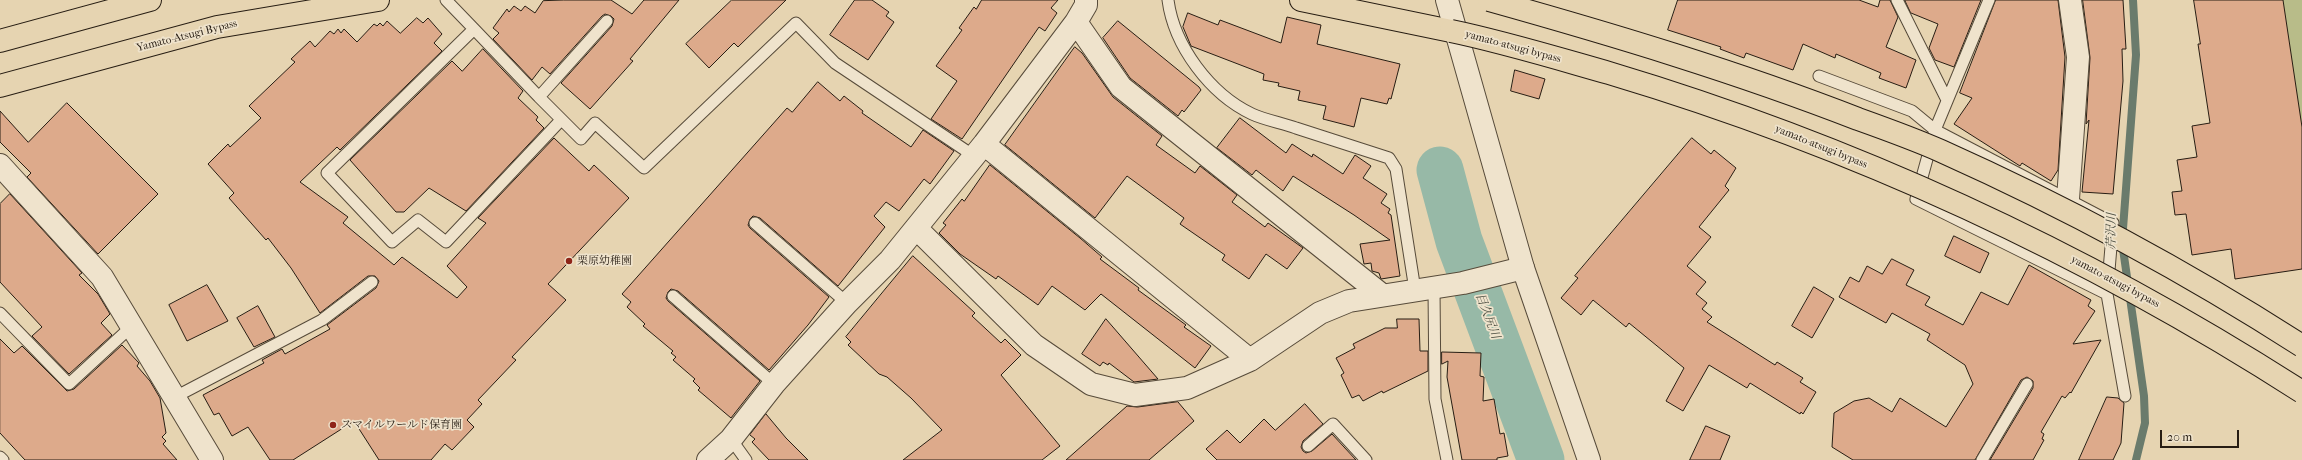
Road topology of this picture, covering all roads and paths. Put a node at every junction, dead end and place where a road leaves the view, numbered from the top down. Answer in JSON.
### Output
{"nodes":[{"id":1,"x":150,"y":0,"type":"edge"},
{"id":2,"x":378,"y":0,"type":"edge"},
{"id":3,"x":446,"y":0,"type":"edge"},
{"id":4,"x":1086,"y":0,"type":"edge"},
{"id":5,"x":1168,"y":0,"type":"edge"},
{"id":6,"x":1301,"y":0,"type":"edge"},
{"id":7,"x":1447,"y":0,"type":"edge"},
{"id":8,"x":1489,"y":0,"type":"edge"},
{"id":9,"x":1897,"y":0,"type":"edge"},
{"id":10,"x":1989,"y":0,"type":"edge"},
{"id":11,"x":2070,"y":0,"type":"edge"},
{"id":12,"x":607,"y":21,"type":"dead end"},
{"id":13,"x":1076,"y":22,"type":"junction"},
{"id":14,"x":474,"y":29,"type":"junction"},
{"id":15,"x":0,"y":41,"type":"edge"},
{"id":16,"x":1819,"y":76,"type":"dead end"},
{"id":17,"x":0,"y":86,"type":"edge"},
{"id":18,"x":539,"y":97,"type":"junction"},
{"id":19,"x":1946,"y":100,"type":"junction"},
{"id":20,"x":561,"y":120,"type":"junction"},
{"id":21,"x":1935,"y":130,"type":"junction"},
{"id":22,"x":979,"y":150,"type":"junction"},
{"id":23,"x":3,"y":174,"type":"edge"},
{"id":24,"x":2068,"y":198,"type":"junction"},
{"id":25,"x":755,"y":223,"type":"dead end"},
{"id":26,"x":916,"y":228,"type":"junction"},
{"id":27,"x":1523,"y":268,"type":"junction"},
{"id":28,"x":372,"y":282,"type":"dead end"},
{"id":29,"x":1424,"y":290,"type":"junction"},
{"id":30,"x":2107,"y":294,"type":"junction"},
{"id":31,"x":1382,"y":295,"type":"junction"},
{"id":32,"x":673,"y":296,"type":"dead end"},
{"id":33,"x":847,"y":303,"type":"junction"},
{"id":34,"x":0,"y":313,"type":"edge"},
{"id":35,"x":132,"y":326,"type":"junction"},
{"id":36,"x":2302,"y":346,"type":"edge"},
{"id":37,"x":1250,"y":360,"type":"junction"},
{"id":38,"x":774,"y":384,"type":"junction"},
{"id":39,"x":2027,"y":384,"type":"dead end"},
{"id":40,"x":2302,"y":392,"type":"edge"},
{"id":41,"x":2125,"y":396,"type":"dead end"},
{"id":42,"x":175,"y":397,"type":"junction"},
{"id":43,"x":731,"y":439,"type":"junction"},
{"id":44,"x":1308,"y":446,"type":"dead end"},
{"id":45,"x":0,"y":457,"type":"edge"},
{"id":46,"x":3,"y":460,"type":"edge"},
{"id":47,"x":212,"y":460,"type":"edge"},
{"id":48,"x":708,"y":460,"type":"edge"},
{"id":49,"x":746,"y":460,"type":"edge"},
{"id":50,"x":1366,"y":460,"type":"edge"},
{"id":51,"x":1447,"y":460,"type":"edge"},
{"id":52,"x":1590,"y":460,"type":"edge"},
{"id":53,"x":1982,"y":460,"type":"edge"}],
"edges":[{"from":1,"to":15,"type":"highway"},
{"from":2,"to":17,"type":"highway","name":"Yamato-Atsugi Bypass"},
{"from":3,"to":14,"type":"lane"},
{"from":4,"to":13,"type":"street"},
{"from":5,"to":29,"type":"lane"},
{"from":6,"to":40,"type":"highway","name":"yamato-atsugi bypass","bridge":true},
{"from":7,"to":27,"type":"street"},
{"from":8,"to":36,"type":"highway","bridge":true},
{"from":9,"to":19,"type":"lane"},
{"from":10,"to":19,"type":"lane"},
{"from":11,"to":24,"type":"street"},
{"from":12,"to":18,"type":"lane"},
{"from":13,"to":22,"type":"street"},
{"from":13,"to":31,"type":"street"},
{"from":14,"to":18,"type":"lane"},
{"from":14,"to":20,"type":"lane"},
{"from":16,"to":21,"type":"lane"},
{"from":18,"to":20,"type":"lane"},
{"from":19,"to":21,"type":"lane"},
{"from":20,"to":22,"type":"lane"},
{"from":21,"to":24,"type":"lane"},
{"from":21,"to":30,"type":"lane"},
{"from":22,"to":26,"type":"street"},
{"from":22,"to":37,"type":"street"},
{"from":23,"to":35,"type":"street"},
{"from":24,"to":30,"type":"lane"},
{"from":25,"to":33,"type":"lane"},
{"from":26,"to":33,"type":"street"},
{"from":26,"to":37,"type":"street"},
{"from":27,"to":29,"type":"street"},
{"from":27,"to":52,"type":"street"},
{"from":28,"to":42,"type":"lane"},
{"from":29,"to":31,"type":"street"},
{"from":29,"to":51,"type":"lane"},
{"from":30,"to":41,"type":"lane"},
{"from":31,"to":37,"type":"street"},
{"from":32,"to":38,"type":"lane"},
{"from":33,"to":38,"type":"street"},
{"from":34,"to":35,"type":"lane"},
{"from":35,"to":42,"type":"street"},
{"from":38,"to":43,"type":"street"},
{"from":39,"to":53,"type":"lane"},
{"from":42,"to":47,"type":"street"},
{"from":43,"to":48,"type":"street"},
{"from":43,"to":49,"type":"lane"},
{"from":44,"to":50,"type":"lane"},
{"from":45,"to":46,"type":"lane"}]}
